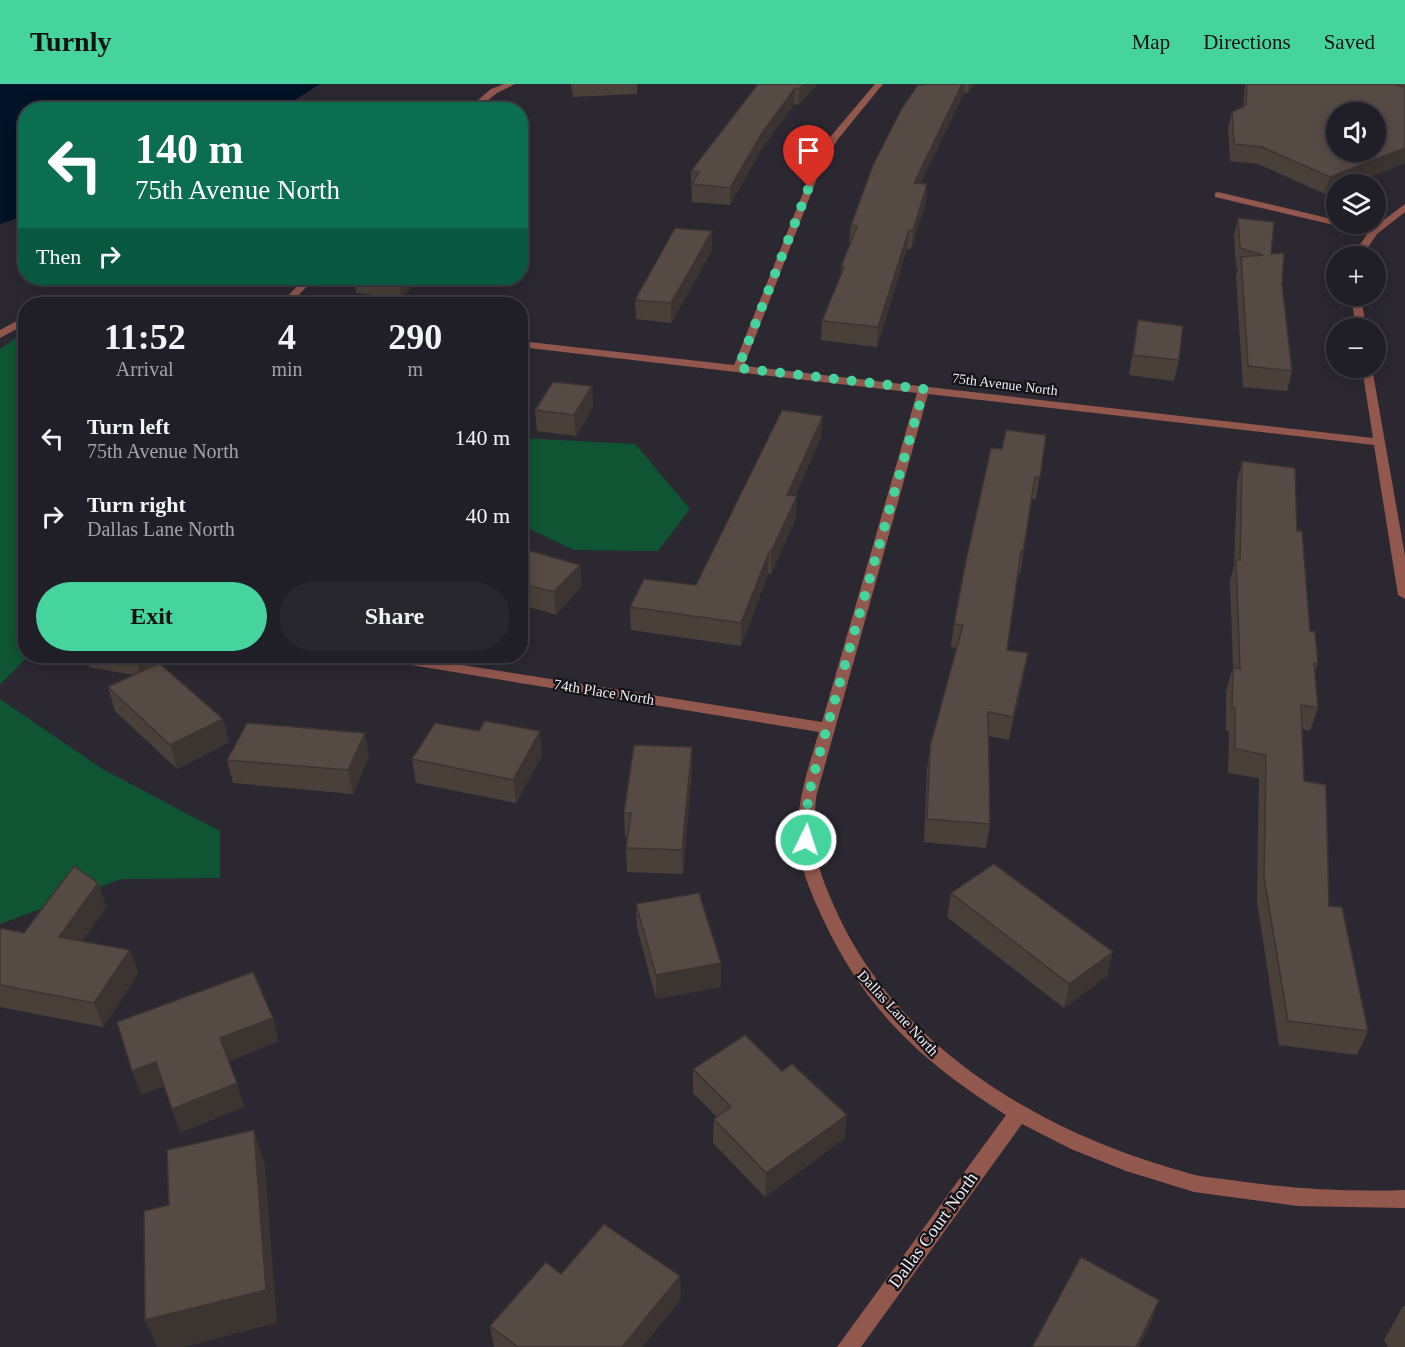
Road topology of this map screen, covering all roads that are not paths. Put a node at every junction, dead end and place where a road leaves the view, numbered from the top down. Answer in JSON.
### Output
{"nodes":[{"id":1,"x":511,"y":84,"type":"edge"},
{"id":2,"x":879,"y":84,"type":"edge"},
{"id":3,"x":480,"y":102,"type":"edge"},
{"id":4,"x":1218,"y":195,"type":"dead end"},
{"id":5,"x":1405,"y":207,"type":"edge"},
{"id":6,"x":1326,"y":220,"type":"edge"},
{"id":7,"x":1386,"y":222,"type":"edge"},
{"id":8,"x":303,"y":285,"type":"edge"},
{"id":9,"x":292,"y":297,"type":"edge"},
{"id":10,"x":18,"y":324,"type":"edge"},
{"id":11,"x":0,"y":335,"type":"edge"},
{"id":12,"x":528,"y":345,"type":"edge"},
{"id":13,"x":738,"y":368,"type":"junction"},
{"id":14,"x":1368,"y":378,"type":"edge"},
{"id":15,"x":924,"y":389,"type":"junction"},
{"id":16,"x":1378,"y":442,"type":"junction"},
{"id":17,"x":1405,"y":595,"type":"edge"},
{"id":18,"x":424,"y":663,"type":"edge"},
{"id":19,"x":826,"y":728,"type":"junction"},
{"id":20,"x":1018,"y":1114,"type":"junction"},
{"id":21,"x":1405,"y":1199,"type":"edge"},
{"id":22,"x":848,"y":1347,"type":"edge"}],
"edges":[{"from":1,"to":3,"type":"street"},
{"from":2,"to":13,"type":"street"},
{"from":4,"to":6,"type":"street"},
{"from":5,"to":7,"type":"street"},
{"from":8,"to":9,"type":"street"},
{"from":10,"to":11,"type":"street"},
{"from":12,"to":13,"type":"street","name":"75th Avenue North"},
{"from":13,"to":15,"type":"street","name":"75th Avenue North"},
{"from":14,"to":16,"type":"street"},
{"from":15,"to":16,"type":"street","name":"75th Avenue North"},
{"from":15,"to":19,"type":"street","name":"Dallas Lane North"},
{"from":16,"to":17,"type":"street"},
{"from":18,"to":19,"type":"street","name":"74th Place North"},
{"from":19,"to":20,"type":"street","name":"Dallas Lane North"},
{"from":20,"to":21,"type":"street","name":"Dallas Lane North"},
{"from":20,"to":22,"type":"street","name":"Dallas Court North"}]}
